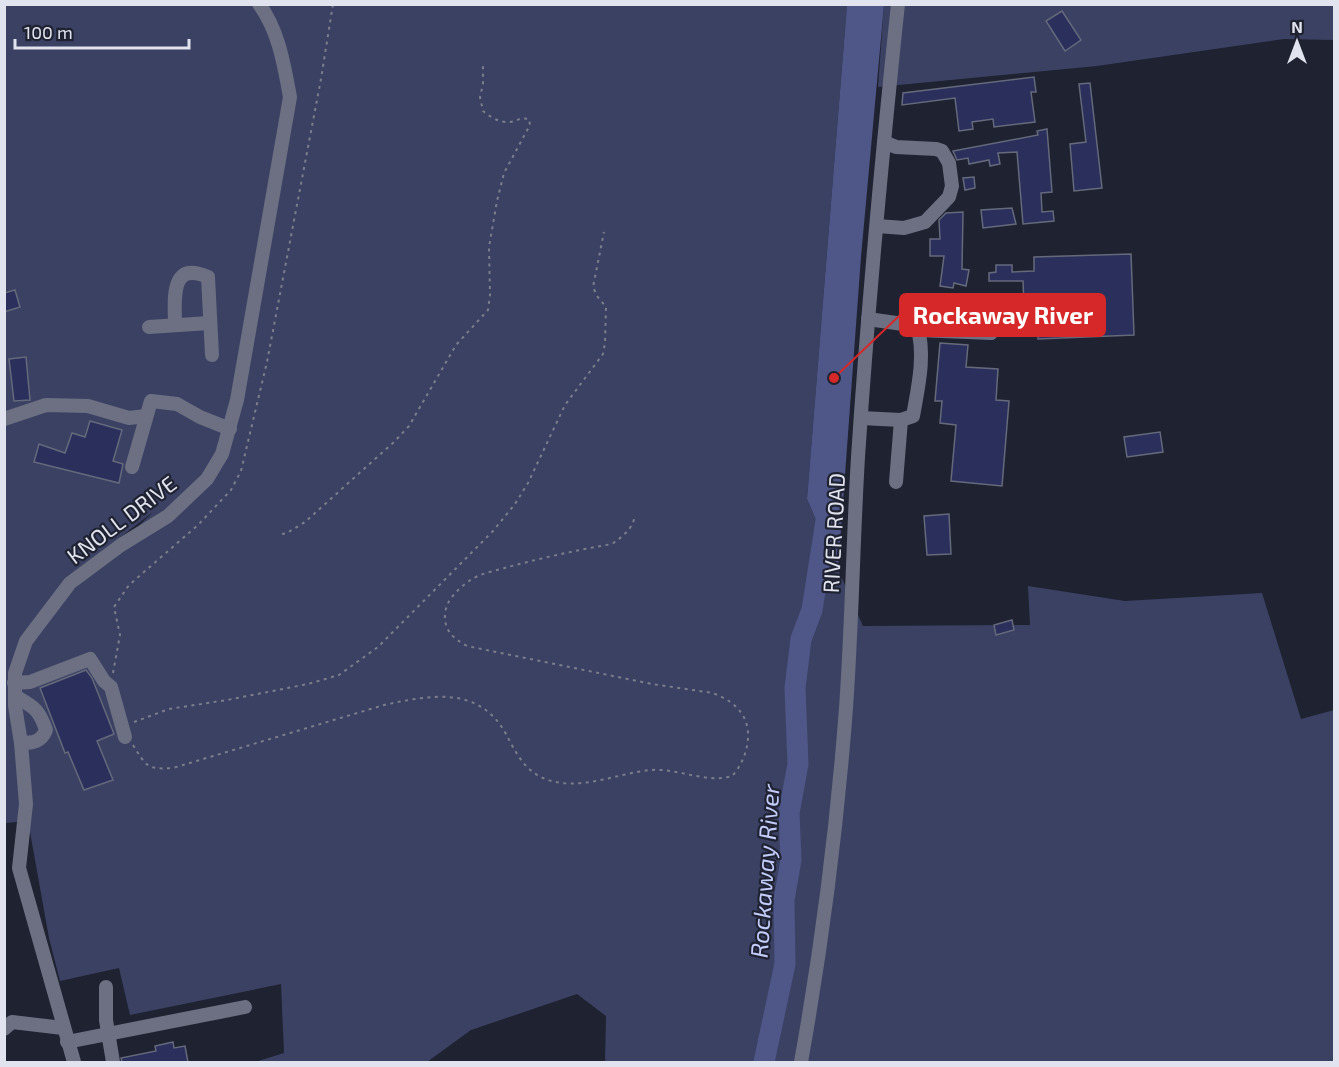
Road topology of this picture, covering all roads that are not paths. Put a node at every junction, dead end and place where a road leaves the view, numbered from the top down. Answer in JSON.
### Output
{"nodes":[{"id":1,"x":260,"y":4,"type":"edge"},
{"id":2,"x":898,"y":4,"type":"edge"},
{"id":3,"x":884,"y":142,"type":"junction"},
{"id":4,"x":877,"y":226,"type":"junction"},
{"id":5,"x":868,"y":319,"type":"junction"},
{"id":6,"x":209,"y":323,"type":"junction"},
{"id":7,"x":175,"y":325,"type":"junction"},
{"id":8,"x":149,"y":327,"type":"dead end"},
{"id":9,"x":918,"y":330,"type":"junction"},
{"id":10,"x":991,"y":333,"type":"dead end"},
{"id":11,"x":212,"y":355,"type":"dead end"},
{"id":12,"x":146,"y":416,"type":"junction"},
{"id":13,"x":861,"y":418,"type":"junction"},
{"id":14,"x":4,"y":419,"type":"edge"},
{"id":15,"x":901,"y":420,"type":"junction"},
{"id":16,"x":230,"y":429,"type":"junction"},
{"id":17,"x":132,"y":467,"type":"dead end"},
{"id":18,"x":896,"y":482,"type":"dead end"},
{"id":19,"x":14,"y":689,"type":"junction"},
{"id":20,"x":124,"y":730,"type":"road end"},
{"id":21,"x":21,"y":743,"type":"junction"},
{"id":22,"x":106,"y":987,"type":"dead end"},
{"id":23,"x":245,"y":1007,"type":"dead end"},
{"id":24,"x":63,"y":1028,"type":"junction"},
{"id":25,"x":4,"y":1029,"type":"edge"},
{"id":26,"x":108,"y":1035,"type":"junction"},
{"id":27,"x":67,"y":1042,"type":"junction"},
{"id":28,"x":74,"y":1062,"type":"edge"},
{"id":29,"x":113,"y":1062,"type":"edge"},
{"id":30,"x":801,"y":1062,"type":"edge"}],
"edges":[{"from":1,"to":16,"type":"street","name":"KNOLL DRIVE"},
{"from":2,"to":3,"type":"street","name":"RIVER ROAD"},
{"from":3,"to":4,"type":"street","name":"RIVER ROAD"},
{"from":3,"to":4,"type":"street"},
{"from":4,"to":5,"type":"street","name":"RIVER ROAD"},
{"from":5,"to":9,"type":"street"},
{"from":5,"to":13,"type":"street","name":"RIVER ROAD"},
{"from":6,"to":7,"type":"street"},
{"from":6,"to":7,"type":"street"},
{"from":6,"to":11,"type":"street"},
{"from":7,"to":8,"type":"street"},
{"from":9,"to":10,"type":"street"},
{"from":9,"to":15,"type":"street"},
{"from":12,"to":14,"type":"street"},
{"from":12,"to":16,"type":"street"},
{"from":12,"to":17,"type":"street"},
{"from":13,"to":15,"type":"street"},
{"from":13,"to":30,"type":"street","name":"RIVER ROAD"},
{"from":15,"to":18,"type":"street"},
{"from":16,"to":19,"type":"street","name":"KNOLL DRIVE"},
{"from":19,"to":20,"type":"street"},
{"from":19,"to":21,"type":"street","name":"KNOLL DRIVE"},
{"from":19,"to":21,"type":"street"},
{"from":21,"to":24,"type":"street","name":"KNOLL DRIVE"},
{"from":22,"to":26,"type":"street"},
{"from":23,"to":26,"type":"street"},
{"from":24,"to":25,"type":"street"},
{"from":24,"to":27,"type":"street","name":"KNOLL DRIVE"},
{"from":26,"to":27,"type":"street"},
{"from":26,"to":29,"type":"street"},
{"from":27,"to":28,"type":"street","name":"KNOLL DRIVE"}]}
